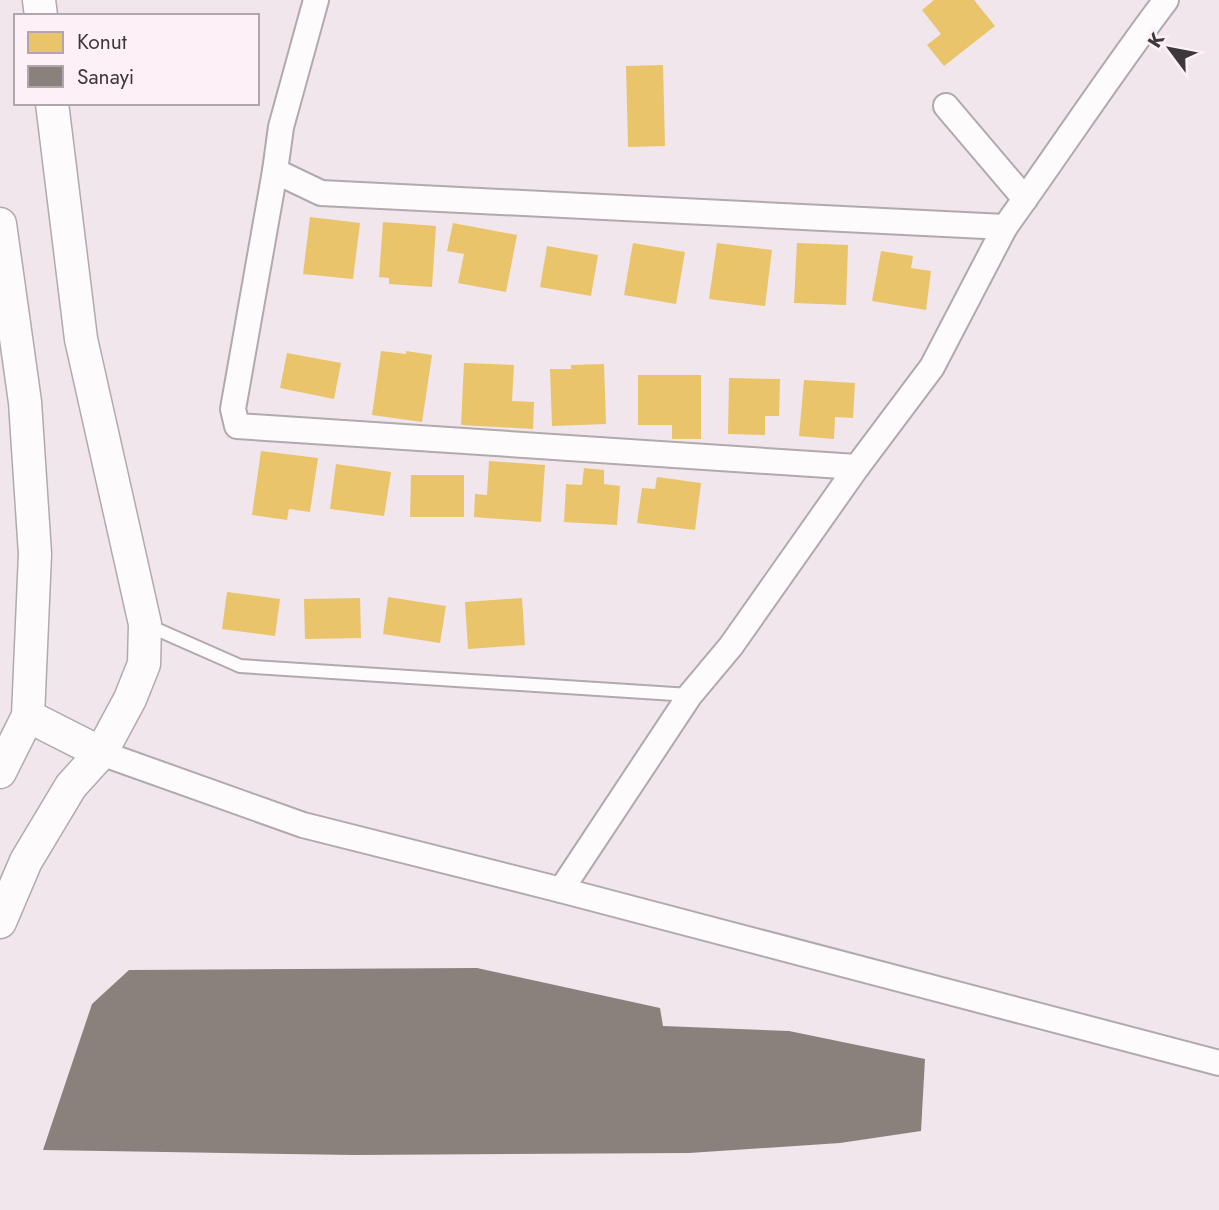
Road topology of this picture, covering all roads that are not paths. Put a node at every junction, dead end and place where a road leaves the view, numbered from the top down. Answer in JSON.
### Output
{"nodes":[{"id":1,"x":316,"y":0,"type":"edge"},
{"id":2,"x":1166,"y":0,"type":"edge"},
{"id":3,"x":52,"y":105,"type":"edge"},
{"id":4,"x":946,"y":106,"type":"dead end"},
{"id":5,"x":275,"y":171,"type":"junction"},
{"id":6,"x":1025,"y":199,"type":"junction"},
{"id":7,"x":0,"y":224,"type":"edge"},
{"id":8,"x":1005,"y":227,"type":"junction"},
{"id":9,"x":857,"y":467,"type":"junction"},
{"id":10,"x":145,"y":624,"type":"junction"},
{"id":11,"x":690,"y":695,"type":"junction"},
{"id":12,"x":28,"y":716,"type":"junction"},
{"id":13,"x":101,"y":753,"type":"junction"},
{"id":14,"x":0,"y":772,"type":"edge"},
{"id":15,"x":561,"y":890,"type":"junction"},
{"id":16,"x":0,"y":922,"type":"edge"},
{"id":17,"x":1219,"y":1063,"type":"edge"}],
"edges":[{"from":1,"to":5,"type":"street"},
{"from":2,"to":6,"type":"street"},
{"from":3,"to":10,"type":"street"},
{"from":4,"to":6,"type":"street"},
{"from":5,"to":8,"type":"street"},
{"from":5,"to":9,"type":"street"},
{"from":6,"to":8,"type":"street"},
{"from":7,"to":12,"type":"street"},
{"from":8,"to":9,"type":"street"},
{"from":9,"to":11,"type":"street"},
{"from":10,"to":11,"type":"lane"},
{"from":10,"to":13,"type":"street"},
{"from":11,"to":15,"type":"street"},
{"from":12,"to":13,"type":"street"},
{"from":12,"to":14,"type":"street"},
{"from":13,"to":15,"type":"street"},
{"from":13,"to":16,"type":"street"},
{"from":15,"to":17,"type":"street"}]}
